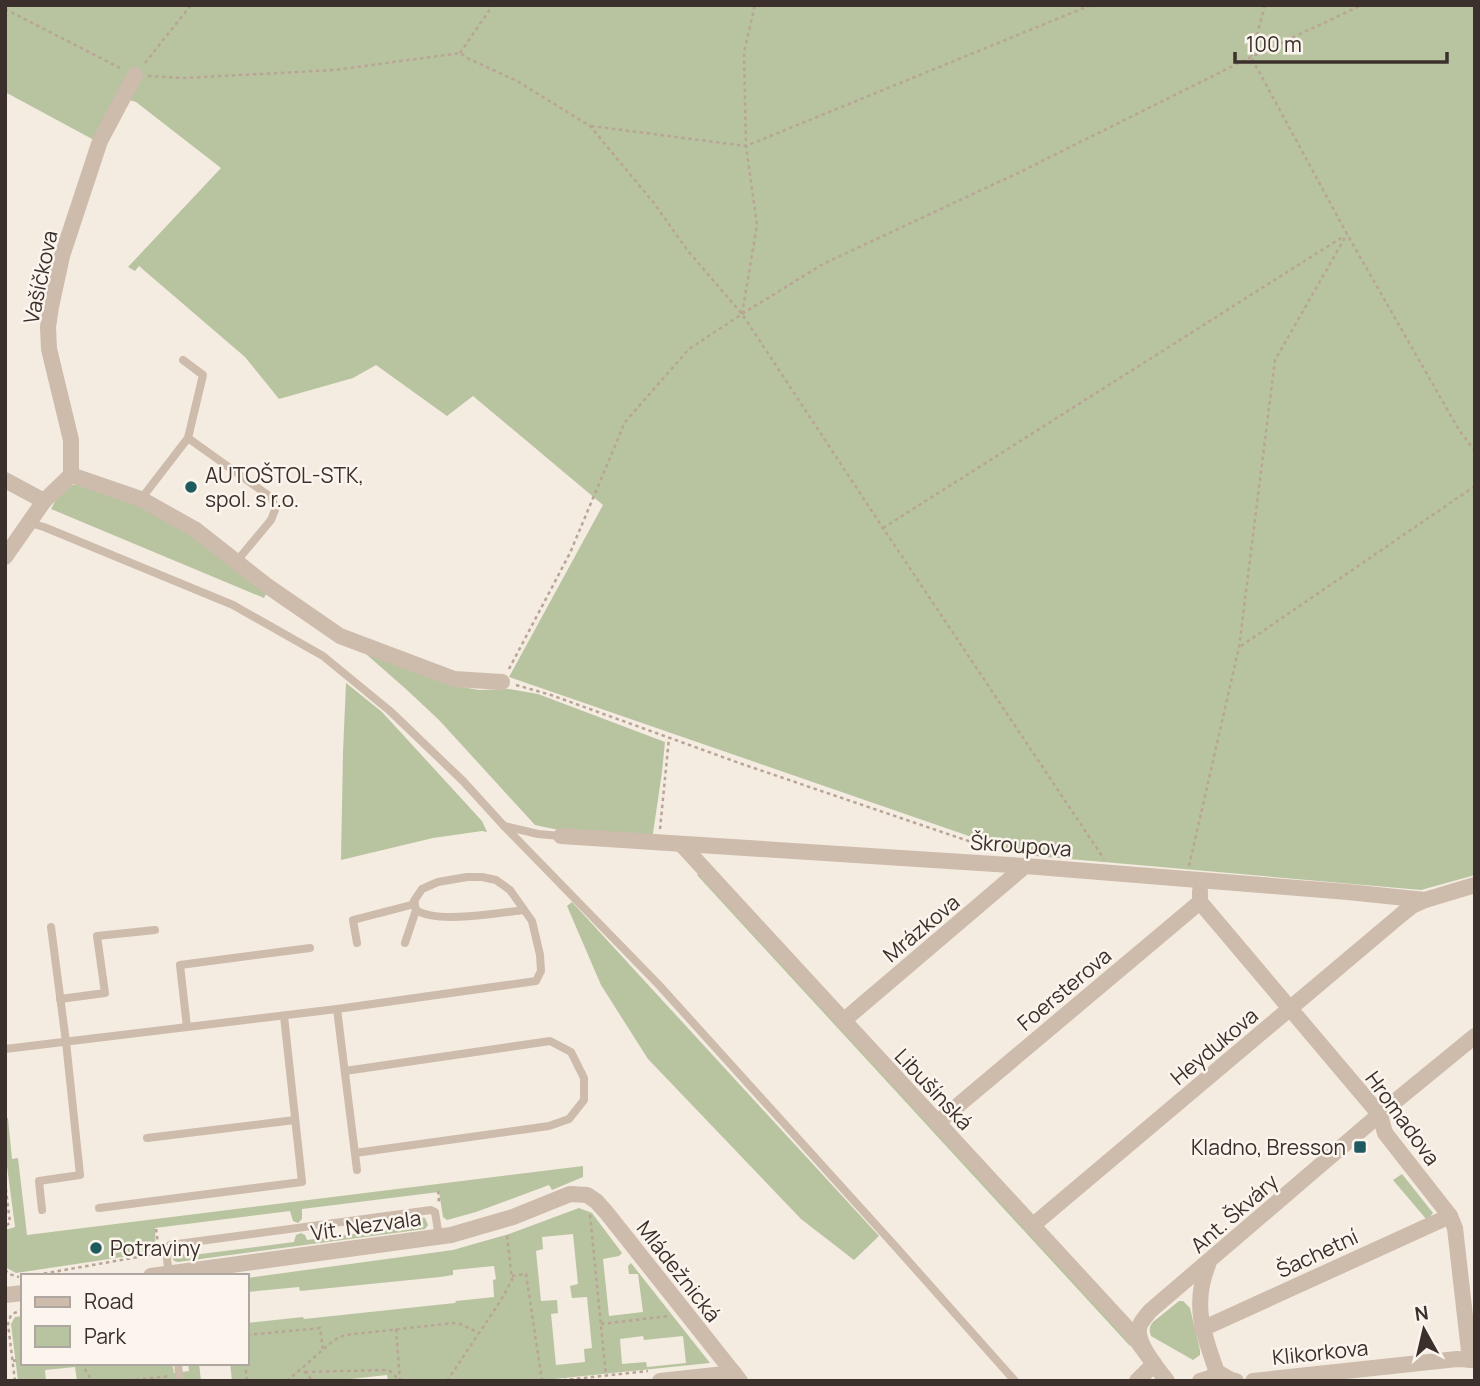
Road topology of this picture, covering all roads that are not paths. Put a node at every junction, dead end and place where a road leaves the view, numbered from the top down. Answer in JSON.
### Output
{"nodes":[{"id":1,"x":135,"y":75,"type":"road end"},
{"id":2,"x":183,"y":360,"type":"dead end"},
{"id":3,"x":188,"y":438,"type":"junction"},
{"id":4,"x":71,"y":475,"type":"junction"},
{"id":5,"x":5,"y":480,"type":"edge"},
{"id":6,"x":141,"y":499,"type":"junction"},
{"id":7,"x":44,"y":501,"type":"junction"},
{"id":8,"x":30,"y":523,"type":"junction"},
{"id":9,"x":5,"y":557,"type":"edge"},
{"id":10,"x":236,"y":562,"type":"junction"},
{"id":11,"x":502,"y":682,"type":"road end"},
{"id":12,"x":504,"y":826,"type":"junction"},
{"id":13,"x":561,"y":836,"type":"joint"},
{"id":14,"x":682,"y":845,"type":"junction"},
{"id":15,"x":1025,"y":866,"type":"junction"},
{"id":16,"x":1193,"y":879,"type":"junction"},
{"id":17,"x":1475,"y":885,"type":"edge"},
{"id":18,"x":1425,"y":900,"type":"junction"},
{"id":19,"x":1200,"y":902,"type":"junction"},
{"id":20,"x":415,"y":907,"type":"junction"},
{"id":21,"x":524,"y":910,"type":"junction"},
{"id":22,"x":51,"y":927,"type":"dead end"},
{"id":23,"x":155,"y":930,"type":"dead end"},
{"id":24,"x":357,"y":943,"type":"dead end"},
{"id":25,"x":405,"y":943,"type":"dead end"},
{"id":26,"x":310,"y":948,"type":"dead end"},
{"id":27,"x":60,"y":999,"type":"junction"},
{"id":28,"x":1290,"y":1009,"type":"junction"},
{"id":29,"x":337,"y":1010,"type":"junction"},
{"id":30,"x":284,"y":1016,"type":"junction"},
{"id":31,"x":843,"y":1021,"type":"junction"},
{"id":32,"x":187,"y":1027,"type":"junction"},
{"id":33,"x":1475,"y":1036,"type":"edge"},
{"id":34,"x":66,"y":1042,"type":"junction"},
{"id":35,"x":5,"y":1049,"type":"edge"},
{"id":36,"x":345,"y":1071,"type":"junction"},
{"id":37,"x":1380,"y":1115,"type":"junction"},
{"id":38,"x":295,"y":1120,"type":"junction"},
{"id":39,"x":937,"y":1123,"type":"junction"},
{"id":40,"x":148,"y":1138,"type":"dead end"},
{"id":41,"x":355,"y":1153,"type":"junction"},
{"id":42,"x":357,"y":1170,"type":"dead end"},
{"id":43,"x":581,"y":1194,"type":"joint"},
{"id":44,"x":99,"y":1208,"type":"dead end"},
{"id":45,"x":42,"y":1210,"type":"dead end"},
{"id":46,"x":1450,"y":1216,"type":"junction"},
{"id":47,"x":1032,"y":1226,"type":"junction"},
{"id":48,"x":439,"y":1237,"type":"junction"},
{"id":49,"x":1209,"y":1263,"type":"junction"},
{"id":50,"x":169,"y":1274,"type":"edge"},
{"id":51,"x":1181,"y":1286,"type":"junction"},
{"id":52,"x":1199,"y":1307,"type":"junction"},
{"id":53,"x":1120,"y":1321,"type":"junction"},
{"id":54,"x":1140,"y":1323,"type":"junction"},
{"id":55,"x":1202,"y":1329,"type":"junction"},
{"id":56,"x":1472,"y":1360,"type":"edge"},
{"id":57,"x":1154,"y":1364,"type":"junction"},
{"id":58,"x":178,"y":1365,"type":"edge"},
{"id":59,"x":1217,"y":1372,"type":"junction"},
{"id":60,"x":1367,"y":1374,"type":"edge"},
{"id":61,"x":179,"y":1375,"type":"dead end"},
{"id":62,"x":737,"y":1377,"type":"edge"},
{"id":63,"x":660,"y":1381,"type":"edge"},
{"id":64,"x":1015,"y":1381,"type":"edge"},
{"id":65,"x":1137,"y":1381,"type":"edge"},
{"id":66,"x":1167,"y":1381,"type":"edge"},
{"id":67,"x":1200,"y":1381,"type":"edge"},
{"id":68,"x":1236,"y":1381,"type":"edge"},
{"id":69,"x":1253,"y":1381,"type":"edge"}],
"edges":[{"from":1,"to":4,"type":"street","name":"Vašíčkova"},
{"from":2,"to":3,"type":"lane"},
{"from":3,"to":6,"type":"lane"},
{"from":3,"to":10,"type":"lane"},
{"from":4,"to":6,"type":"street"},
{"from":4,"to":7,"type":"street"},
{"from":5,"to":7,"type":"street"},
{"from":6,"to":10,"type":"street"},
{"from":7,"to":8,"type":"street"},
{"from":8,"to":9,"type":"street"},
{"from":8,"to":12,"type":"lane"},
{"from":10,"to":11,"type":"street"},
{"from":12,"to":13,"type":"lane"},
{"from":12,"to":64,"type":"lane"},
{"from":13,"to":14,"type":"street","name":"Škroupova"},
{"from":14,"to":15,"type":"street","name":"Škroupova"},
{"from":14,"to":31,"type":"street","name":"Libušínská"},
{"from":15,"to":16,"type":"street","name":"Škroupova"},
{"from":15,"to":31,"type":"street","name":"Mrázkova"},
{"from":16,"to":18,"type":"street","name":"Škroupova"},
{"from":16,"to":19,"type":"street"},
{"from":17,"to":18,"type":"street","name":"Škroupova"},
{"from":18,"to":28,"type":"street","name":"Heydukova"},
{"from":19,"to":28,"type":"street","name":"Hromadova"},
{"from":19,"to":39,"type":"street","name":"Foersterova"},
{"from":20,"to":21,"type":"lane"},
{"from":20,"to":21,"type":"lane"},
{"from":20,"to":24,"type":"lane"},
{"from":20,"to":25,"type":"lane"},
{"from":21,"to":29,"type":"lane"},
{"from":22,"to":27,"type":"lane"},
{"from":23,"to":27,"type":"lane"},
{"from":26,"to":32,"type":"lane"},
{"from":27,"to":34,"type":"lane"},
{"from":28,"to":37,"type":"street","name":"Hromadova"},
{"from":28,"to":47,"type":"street","name":"Heydukova"},
{"from":29,"to":30,"type":"lane"},
{"from":29,"to":36,"type":"lane"},
{"from":30,"to":32,"type":"lane"},
{"from":30,"to":38,"type":"lane"},
{"from":31,"to":39,"type":"street","name":"Libušínská"},
{"from":32,"to":34,"type":"lane"},
{"from":33,"to":37,"type":"street","name":"Ant. Škváry"},
{"from":34,"to":35,"type":"lane"},
{"from":34,"to":45,"type":"lane"},
{"from":36,"to":41,"type":"lane"},
{"from":36,"to":41,"type":"lane"},
{"from":37,"to":46,"type":"street","name":"Hromadova"},
{"from":37,"to":49,"type":"street","name":"Ant. Škváry"},
{"from":38,"to":40,"type":"lane"},
{"from":38,"to":44,"type":"lane"},
{"from":39,"to":47,"type":"street","name":"Libušínská"},
{"from":41,"to":42,"type":"lane"},
{"from":43,"to":48,"type":"street","name":"Vít. Nezvala"},
{"from":43,"to":62,"type":"street","name":"Mládežnická"},
{"from":46,"to":55,"type":"street","name":"Šachetní"},
{"from":46,"to":56,"type":"street","name":"Hromadova"},
{"from":47,"to":53,"type":"street","name":"Libušínská"},
{"from":48,"to":50,"type":"street","name":"Vít. Nezvala"},
{"from":48,"to":50,"type":"lane"},
{"from":49,"to":51,"type":"street","name":"Ant. Škváry"},
{"from":49,"to":52,"type":"street"},
{"from":51,"to":52,"type":"street"},
{"from":51,"to":54,"type":"street","name":"Ant. Škváry"},
{"from":52,"to":55,"type":"street"},
{"from":53,"to":54,"type":"street"},
{"from":53,"to":57,"type":"street","name":"Libušínská"},
{"from":54,"to":57,"type":"street"},
{"from":55,"to":59,"type":"street"},
{"from":56,"to":60,"type":"street","name":"Klikorkova"},
{"from":57,"to":65,"type":"street"},
{"from":57,"to":66,"type":"street"},
{"from":58,"to":61,"type":"lane"},
{"from":59,"to":67,"type":"street"},
{"from":59,"to":68,"type":"street"},
{"from":60,"to":69,"type":"street","name":"Klikorkova"},
{"from":62,"to":63,"type":"street"}]}
